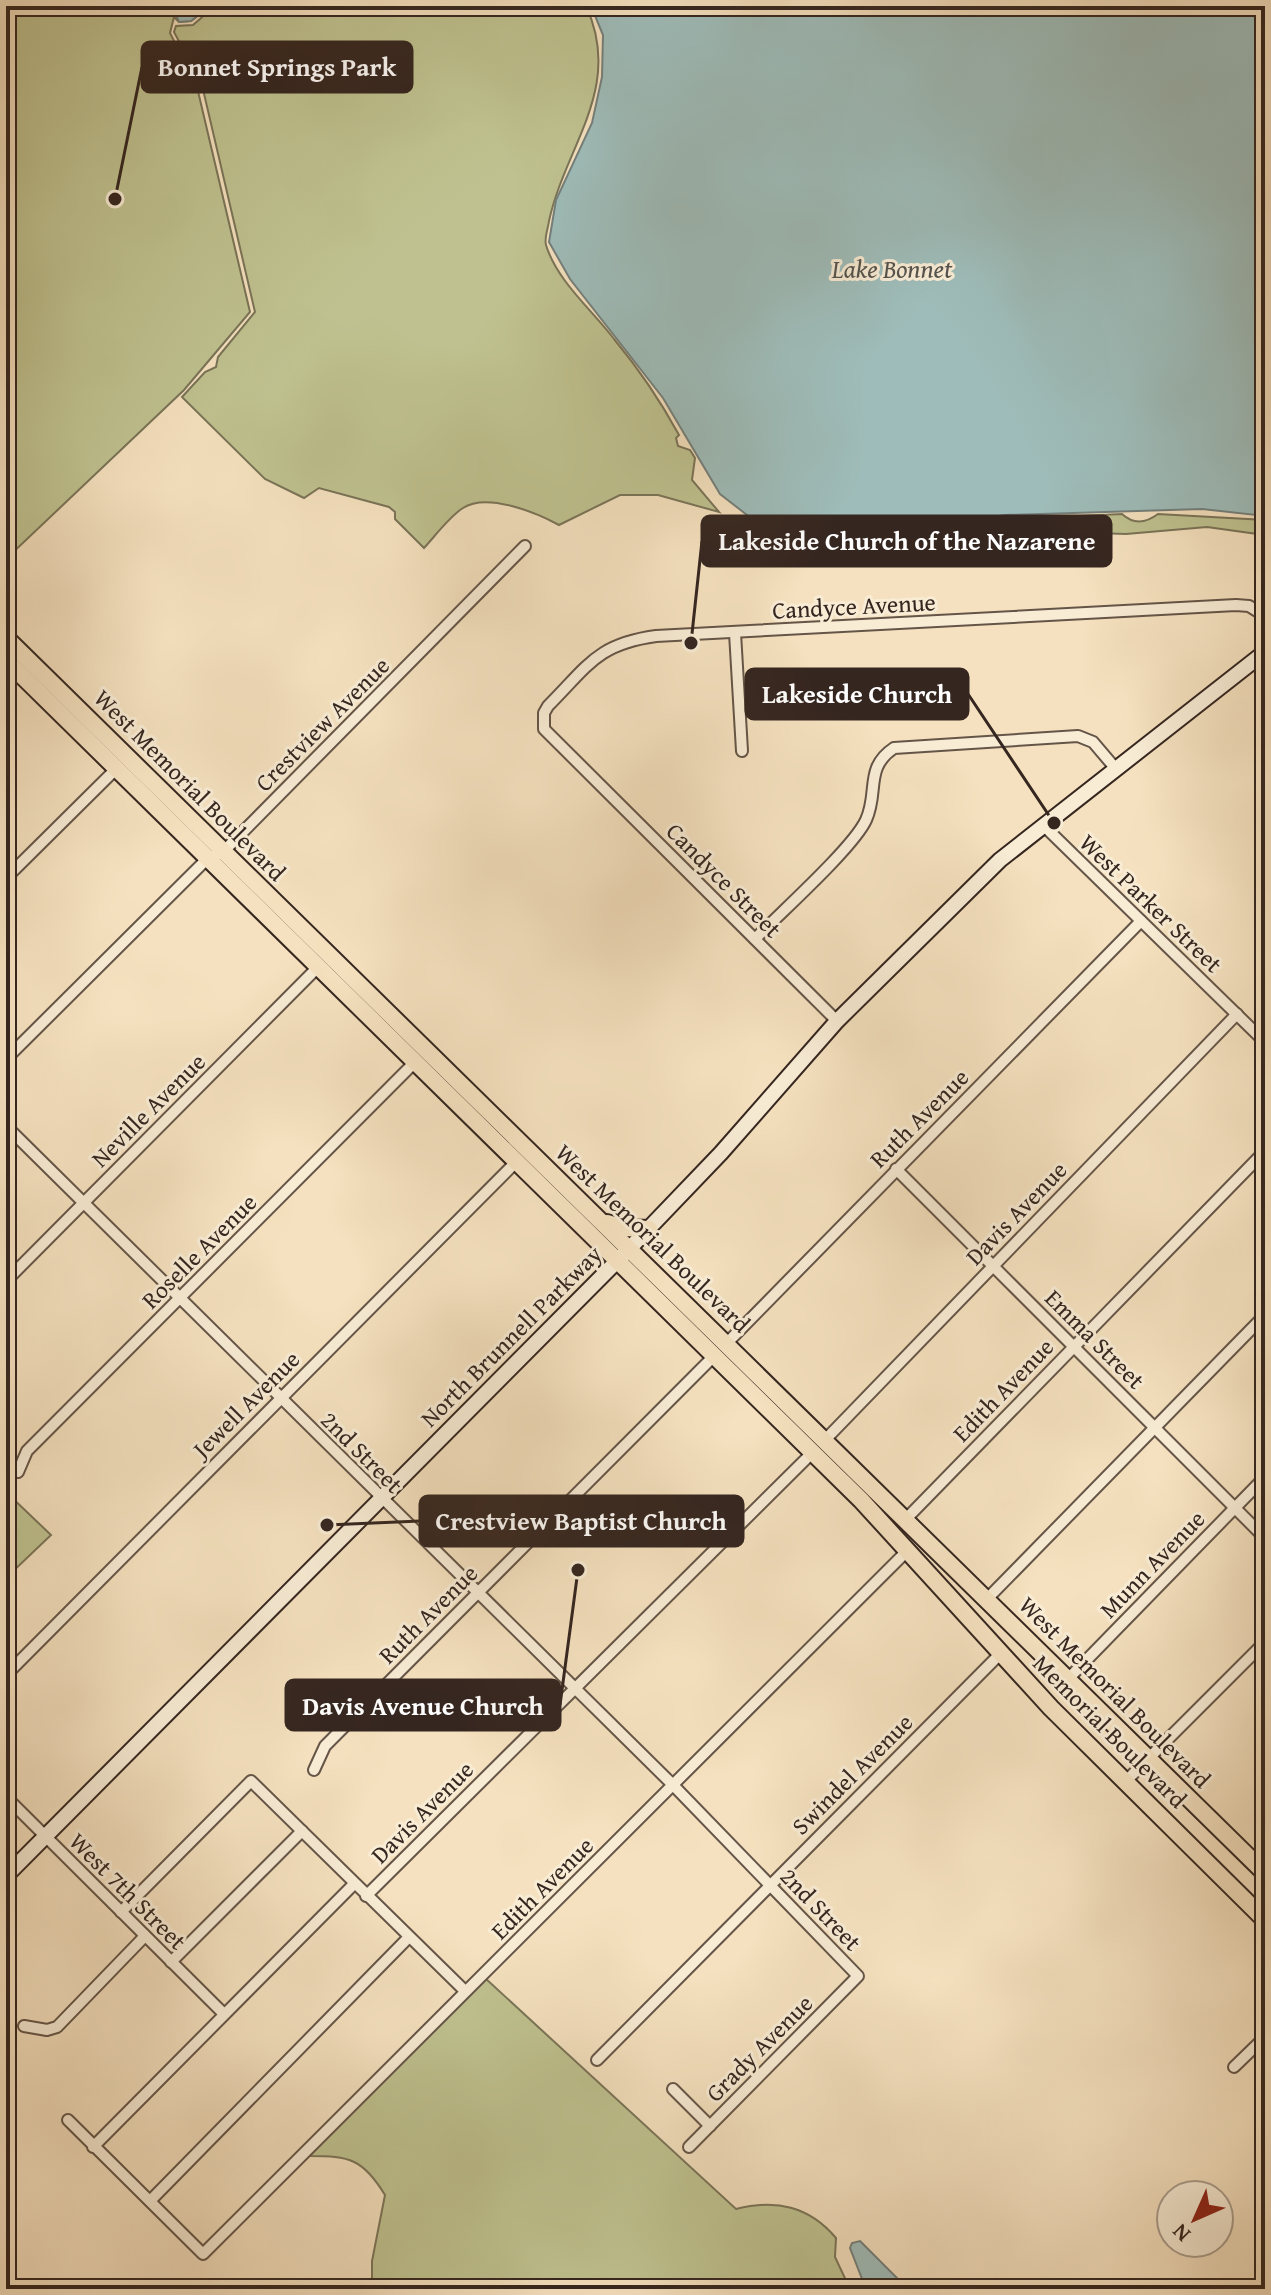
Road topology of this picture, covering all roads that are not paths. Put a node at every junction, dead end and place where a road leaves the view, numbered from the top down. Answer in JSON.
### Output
{"nodes":[{"id":1,"x":525,"y":546,"type":"dead end"},
{"id":2,"x":1265,"y":616,"type":"edge"},
{"id":3,"x":735,"y":633,"type":"junction"},
{"id":4,"x":6,"y":638,"type":"edge"},
{"id":5,"x":1265,"y":652,"type":"edge"},
{"id":6,"x":9,"y":658,"type":"edge"},
{"id":7,"x":742,"y":751,"type":"dead end"},
{"id":8,"x":120,"y":762,"type":"junction"},
{"id":9,"x":582,"y":769,"type":"joint"},
{"id":10,"x":1116,"y":769,"type":"junction"},
{"id":11,"x":1044,"y":826,"type":"junction"},
{"id":12,"x":216,"y":855,"type":"junction"},
{"id":13,"x":6,"y":878,"type":"edge"},
{"id":14,"x":1141,"y":921,"type":"junction"},
{"id":15,"x":755,"y":939,"type":"junction"},
{"id":16,"x":318,"y":967,"type":"junction"},
{"id":17,"x":1237,"y":1014,"type":"junction"},
{"id":18,"x":837,"y":1021,"type":"junction"},
{"id":19,"x":1265,"y":1042,"type":"edge"},
{"id":20,"x":421,"y":1058,"type":"junction"},
{"id":21,"x":6,"y":1059,"type":"edge"},
{"id":22,"x":6,"y":1126,"type":"edge"},
{"id":23,"x":1265,"y":1151,"type":"edge"},
{"id":24,"x":516,"y":1162,"type":"junction"},
{"id":25,"x":896,"y":1169,"type":"junction"},
{"id":26,"x":84,"y":1202,"type":"junction"},
{"id":27,"x":600,"y":1219,"type":"junction"},
{"id":28,"x":649,"y":1229,"type":"junction"},
{"id":29,"x":630,"y":1248,"type":"junction"},
{"id":30,"x":617,"y":1261,"type":"junction"},
{"id":31,"x":992,"y":1266,"type":"junction"},
{"id":32,"x":6,"y":1281,"type":"edge"},
{"id":33,"x":179,"y":1299,"type":"junction"},
{"id":34,"x":1265,"y":1315,"type":"edge"},
{"id":35,"x":1074,"y":1345,"type":"junction"},
{"id":36,"x":720,"y":1350,"type":"junction"},
{"id":37,"x":280,"y":1399,"type":"junction"},
{"id":38,"x":1154,"y":1427,"type":"junction"},
{"id":39,"x":819,"y":1446,"type":"junction"},
{"id":40,"x":18,"y":1472,"type":"dead end"},
{"id":41,"x":1265,"y":1477,"type":"edge"},
{"id":42,"x":381,"y":1499,"type":"junction"},
{"id":43,"x":861,"y":1500,"type":"joint"},
{"id":44,"x":1234,"y":1508,"type":"junction"},
{"id":45,"x":905,"y":1520,"type":"junction"},
{"id":46,"x":1265,"y":1538,"type":"edge"},
{"id":47,"x":908,"y":1550,"type":"junction"},
{"id":48,"x":477,"y":1594,"type":"junction"},
{"id":49,"x":987,"y":1599,"type":"junction"},
{"id":50,"x":1265,"y":1642,"type":"edge"},
{"id":51,"x":1001,"y":1653,"type":"junction"},
{"id":52,"x":6,"y":1675,"type":"edge"},
{"id":53,"x":1068,"y":1679,"type":"junction"},
{"id":54,"x":575,"y":1688,"type":"junction"},
{"id":55,"x":1149,"y":1759,"type":"junction"},
{"id":56,"x":314,"y":1770,"type":"dead end"},
{"id":57,"x":1125,"y":1782,"type":"junction"},
{"id":58,"x":672,"y":1784,"type":"junction"},
{"id":59,"x":6,"y":1797,"type":"edge"},
{"id":60,"x":302,"y":1831,"type":"junction"},
{"id":61,"x":45,"y":1837,"type":"junction"},
{"id":62,"x":1265,"y":1873,"type":"edge"},
{"id":63,"x":6,"y":1876,"type":"edge"},
{"id":64,"x":354,"y":1884,"type":"junction"},
{"id":65,"x":770,"y":1884,"type":"junction"},
{"id":66,"x":366,"y":1896,"type":"junction"},
{"id":67,"x":121,"y":1912,"type":"junction"},
{"id":68,"x":1265,"y":1920,"type":"edge"},
{"id":69,"x":145,"y":1936,"type":"junction"},
{"id":70,"x":409,"y":1937,"type":"junction"},
{"id":71,"x":171,"y":1962,"type":"junction"},
{"id":72,"x":858,"y":1976,"type":"joint"},
{"id":73,"x":465,"y":1991,"type":"junction"},
{"id":74,"x":223,"y":2013,"type":"junction"},
{"id":75,"x":24,"y":2026,"type":"dead end"},
{"id":76,"x":1265,"y":2037,"type":"edge"},
{"id":77,"x":597,"y":2060,"type":"dead end"},
{"id":78,"x":1234,"y":2067,"type":"dead end"},
{"id":79,"x":673,"y":2089,"type":"dead end"},
{"id":80,"x":68,"y":2120,"type":"dead end"},
{"id":81,"x":710,"y":2126,"type":"junction"},
{"id":82,"x":93,"y":2147,"type":"junction"},
{"id":83,"x":689,"y":2147,"type":"dead end"},
{"id":84,"x":150,"y":2201,"type":"junction"}],
"edges":[{"from":1,"to":12,"type":"street","name":"Crestview Avenue"},
{"from":2,"to":3,"type":"street","name":"Candyce Avenue"},
{"from":3,"to":7,"type":"street"},
{"from":3,"to":9,"type":"street","name":"Candyce Avenue"},
{"from":4,"to":6,"type":"main road","name":"West Memorial Boulevard"},
{"from":5,"to":10,"type":"street","name":"North Brunnell Parkway"},
{"from":6,"to":8,"type":"main road","name":"West Memorial Boulevard"},
{"from":8,"to":12,"type":"main road","name":"West Memorial Boulevard"},
{"from":8,"to":13,"type":"street"},
{"from":9,"to":15,"type":"street","name":"Candyce Street"},
{"from":10,"to":11,"type":"street","name":"North Brunnell Parkway"},
{"from":10,"to":15,"type":"street"},
{"from":11,"to":14,"type":"street","name":"West Parker Street"},
{"from":11,"to":18,"type":"street","name":"North Brunnell Parkway"},
{"from":12,"to":16,"type":"main road","name":"West Memorial Boulevard"},
{"from":12,"to":20,"type":"main road","name":"West Memorial Boulevard"},
{"from":12,"to":21,"type":"street","name":"Crestview Avenue"},
{"from":14,"to":17,"type":"street","name":"West Parker Street"},
{"from":14,"to":25,"type":"street","name":"Ruth Avenue"},
{"from":15,"to":18,"type":"street","name":"Candyce Street"},
{"from":16,"to":20,"type":"main road","name":"West Memorial Boulevard"},
{"from":16,"to":26,"type":"street","name":"Neville Avenue"},
{"from":17,"to":19,"type":"street","name":"West Parker Street"},
{"from":17,"to":31,"type":"street","name":"Davis Avenue"},
{"from":18,"to":28,"type":"street","name":"North Brunnell Parkway"},
{"from":20,"to":24,"type":"main road","name":"West Memorial Boulevard"},
{"from":20,"to":27,"type":"main road","name":"West Memorial Boulevard"},
{"from":20,"to":33,"type":"street","name":"Roselle Avenue"},
{"from":22,"to":26,"type":"street","name":"2nd Street"},
{"from":23,"to":35,"type":"street","name":"Edith Avenue"},
{"from":24,"to":30,"type":"main road","name":"West Memorial Boulevard"},
{"from":24,"to":37,"type":"street","name":"Jewell Avenue"},
{"from":25,"to":31,"type":"street","name":"Emma Street"},
{"from":25,"to":36,"type":"street","name":"Ruth Avenue"},
{"from":26,"to":32,"type":"street","name":"Neville Avenue"},
{"from":26,"to":33,"type":"street","name":"2nd Street"},
{"from":27,"to":28,"type":"main road"},
{"from":27,"to":29,"type":"main road","name":"West Memorial Boulevard"},
{"from":28,"to":29,"type":"street","name":"North Brunnell Parkway"},
{"from":29,"to":30,"type":"street","name":"North Brunnell Parkway"},
{"from":29,"to":36,"type":"main road","name":"West Memorial Boulevard"},
{"from":30,"to":36,"type":"main road","name":"West Memorial Boulevard"},
{"from":30,"to":42,"type":"street","name":"North Brunnell Parkway"},
{"from":31,"to":35,"type":"street","name":"Emma Street"},
{"from":31,"to":39,"type":"street","name":"Davis Avenue"},
{"from":33,"to":37,"type":"street","name":"2nd Street"},
{"from":33,"to":40,"type":"street","name":"Roselle Avenue"},
{"from":34,"to":38,"type":"street"},
{"from":35,"to":38,"type":"street","name":"Emma Street"},
{"from":35,"to":45,"type":"street","name":"Edith Avenue"},
{"from":36,"to":39,"type":"main road","name":"West Memorial Boulevard"},
{"from":36,"to":39,"type":"main road","name":"West Memorial Boulevard"},
{"from":36,"to":48,"type":"street","name":"Ruth Avenue"},
{"from":37,"to":42,"type":"street","name":"2nd Street"},
{"from":37,"to":52,"type":"street","name":"Jewell Avenue"},
{"from":38,"to":44,"type":"street","name":"Emma Street"},
{"from":38,"to":49,"type":"street"},
{"from":39,"to":43,"type":"main road","name":"West Memorial Boulevard"},
{"from":39,"to":45,"type":"main road","name":"West Memorial Boulevard"},
{"from":39,"to":54,"type":"street","name":"Davis Avenue"},
{"from":41,"to":44,"type":"street","name":"Munn Avenue"},
{"from":42,"to":48,"type":"street","name":"2nd Street"},
{"from":42,"to":61,"type":"street","name":"North Brunnell Parkway"},
{"from":43,"to":47,"type":"main road","name":"Memorial Boulevard"},
{"from":44,"to":46,"type":"street","name":"Emma Street"},
{"from":44,"to":53,"type":"street","name":"Munn Avenue"},
{"from":45,"to":49,"type":"main road","name":"West Memorial Boulevard"},
{"from":47,"to":51,"type":"main road","name":"Memorial Boulevard"},
{"from":47,"to":58,"type":"street","name":"Edith Avenue"},
{"from":48,"to":54,"type":"street","name":"2nd Street"},
{"from":48,"to":56,"type":"street","name":"Ruth Avenue"},
{"from":49,"to":53,"type":"main road","name":"West Memorial Boulevard"},
{"from":50,"to":55,"type":"street"},
{"from":51,"to":57,"type":"main road","name":"Memorial Boulevard"},
{"from":51,"to":65,"type":"street","name":"Swindel Avenue"},
{"from":53,"to":55,"type":"main road","name":"West Memorial Boulevard"},
{"from":54,"to":58,"type":"street","name":"2nd Street"},
{"from":54,"to":66,"type":"street","name":"Davis Avenue"},
{"from":55,"to":57,"type":"street"},
{"from":55,"to":62,"type":"main road","name":"West Memorial Boulevard"},
{"from":57,"to":68,"type":"main road","name":"Memorial Boulevard"},
{"from":58,"to":65,"type":"street","name":"2nd Street"},
{"from":58,"to":73,"type":"street","name":"Edith Avenue"},
{"from":59,"to":61,"type":"street","name":"West 7th Street"},
{"from":60,"to":64,"type":"street"},
{"from":60,"to":67,"type":"street"},
{"from":60,"to":71,"type":"street"},
{"from":61,"to":63,"type":"street","name":"North Brunnell Parkway"},
{"from":61,"to":67,"type":"street","name":"West 7th Street"},
{"from":64,"to":66,"type":"street"},
{"from":64,"to":74,"type":"street","name":"Davis Avenue"},
{"from":65,"to":72,"type":"street","name":"2nd Street"},
{"from":65,"to":77,"type":"street","name":"Swindel Avenue"},
{"from":66,"to":70,"type":"street"},
{"from":67,"to":69,"type":"street","name":"West 7th Street"},
{"from":69,"to":71,"type":"street","name":"West 7th Street"},
{"from":69,"to":75,"type":"street"},
{"from":70,"to":73,"type":"street"},
{"from":70,"to":84,"type":"street"},
{"from":71,"to":74,"type":"street","name":"West 7th Street"},
{"from":72,"to":81,"type":"street","name":"Grady Avenue"},
{"from":73,"to":84,"type":"street","name":"Edith Avenue"},
{"from":74,"to":82,"type":"street","name":"Davis Avenue"},
{"from":76,"to":78,"type":"street"},
{"from":79,"to":81,"type":"street"},
{"from":80,"to":82,"type":"street"},
{"from":81,"to":83,"type":"street","name":"Grady Avenue"},
{"from":82,"to":84,"type":"street"}]}
